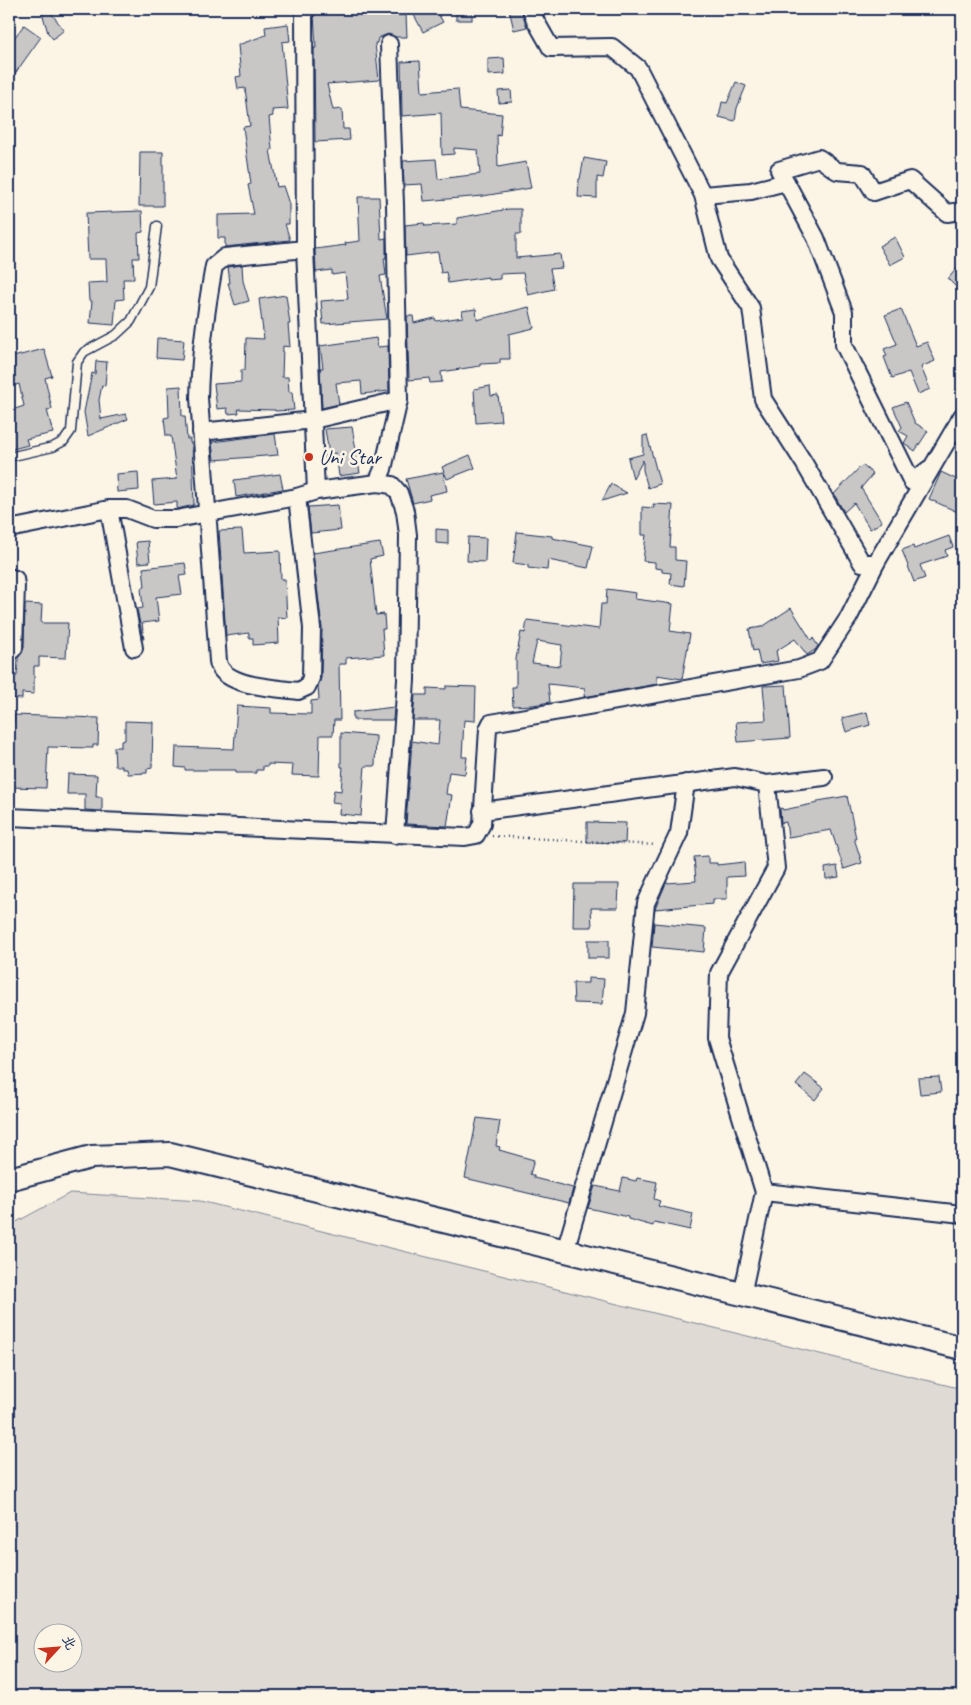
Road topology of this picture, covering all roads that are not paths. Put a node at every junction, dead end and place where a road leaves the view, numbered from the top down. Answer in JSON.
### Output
{"nodes":[{"id":1,"x":304,"y":9,"type":"edge"},
{"id":2,"x":531,"y":9,"type":"edge"},
{"id":3,"x":389,"y":44,"type":"dead end"},
{"id":4,"x":786,"y":182,"type":"junction"},
{"id":5,"x":703,"y":195,"type":"junction"},
{"id":6,"x":962,"y":211,"type":"edge"},
{"id":7,"x":157,"y":226,"type":"dead end"},
{"id":8,"x":305,"y":249,"type":"junction"},
{"id":9,"x":398,"y":400,"type":"junction"},
{"id":10,"x":962,"y":416,"type":"edge"},
{"id":11,"x":313,"y":420,"type":"junction"},
{"id":12,"x":201,"y":432,"type":"junction"},
{"id":13,"x":9,"y":457,"type":"edge"},
{"id":14,"x":934,"y":464,"type":"junction"},
{"id":15,"x":377,"y":483,"type":"junction"},
{"id":16,"x":316,"y":491,"type":"junction"},
{"id":17,"x":296,"y":497,"type":"junction"},
{"id":18,"x":110,"y":509,"type":"junction"},
{"id":19,"x":206,"y":514,"type":"junction"},
{"id":20,"x":9,"y":529,"type":"edge"},
{"id":21,"x":876,"y":563,"type":"junction"},
{"id":22,"x":9,"y":577,"type":"edge"},
{"id":23,"x":134,"y":648,"type":"dead end"},
{"id":24,"x":9,"y":653,"type":"edge"},
{"id":25,"x":824,"y":777,"type":"dead end"},
{"id":26,"x":686,"y":784,"type":"junction"},
{"id":27,"x":767,"y":784,"type":"junction"},
{"id":28,"x":482,"y":812,"type":"junction"},
{"id":29,"x":9,"y":817,"type":"edge"},
{"id":30,"x":395,"y":835,"type":"junction"},
{"id":31,"x":9,"y":1179,"type":"edge"},
{"id":32,"x":764,"y":1192,"type":"junction"},
{"id":33,"x":962,"y":1214,"type":"edge"},
{"id":34,"x":565,"y":1251,"type":"junction"},
{"id":35,"x":742,"y":1294,"type":"junction"},
{"id":36,"x":962,"y":1348,"type":"edge"}],
"edges":[{"from":1,"to":8,"type":"street"},
{"from":2,"to":5,"type":"street"},
{"from":3,"to":9,"type":"street"},
{"from":4,"to":5,"type":"street"},
{"from":4,"to":6,"type":"street"},
{"from":4,"to":14,"type":"street"},
{"from":5,"to":21,"type":"street"},
{"from":7,"to":13,"type":"lane"},
{"from":8,"to":11,"type":"street"},
{"from":8,"to":12,"type":"street"},
{"from":9,"to":11,"type":"street"},
{"from":9,"to":15,"type":"street"},
{"from":10,"to":14,"type":"street"},
{"from":11,"to":12,"type":"street"},
{"from":11,"to":16,"type":"street"},
{"from":12,"to":19,"type":"street"},
{"from":14,"to":21,"type":"street"},
{"from":15,"to":16,"type":"street"},
{"from":15,"to":30,"type":"street"},
{"from":16,"to":17,"type":"street"},
{"from":17,"to":19,"type":"street"},
{"from":17,"to":19,"type":"street"},
{"from":18,"to":19,"type":"street"},
{"from":18,"to":20,"type":"street"},
{"from":18,"to":23,"type":"street"},
{"from":21,"to":28,"type":"street"},
{"from":22,"to":24,"type":"street"},
{"from":25,"to":27,"type":"street"},
{"from":26,"to":27,"type":"street"},
{"from":26,"to":28,"type":"street"},
{"from":26,"to":34,"type":"street"},
{"from":27,"to":32,"type":"street"},
{"from":28,"to":30,"type":"street"},
{"from":29,"to":30,"type":"street"},
{"from":31,"to":34,"type":"street"},
{"from":32,"to":33,"type":"street"},
{"from":32,"to":35,"type":"street"},
{"from":34,"to":35,"type":"street"},
{"from":35,"to":36,"type":"street"}]}
